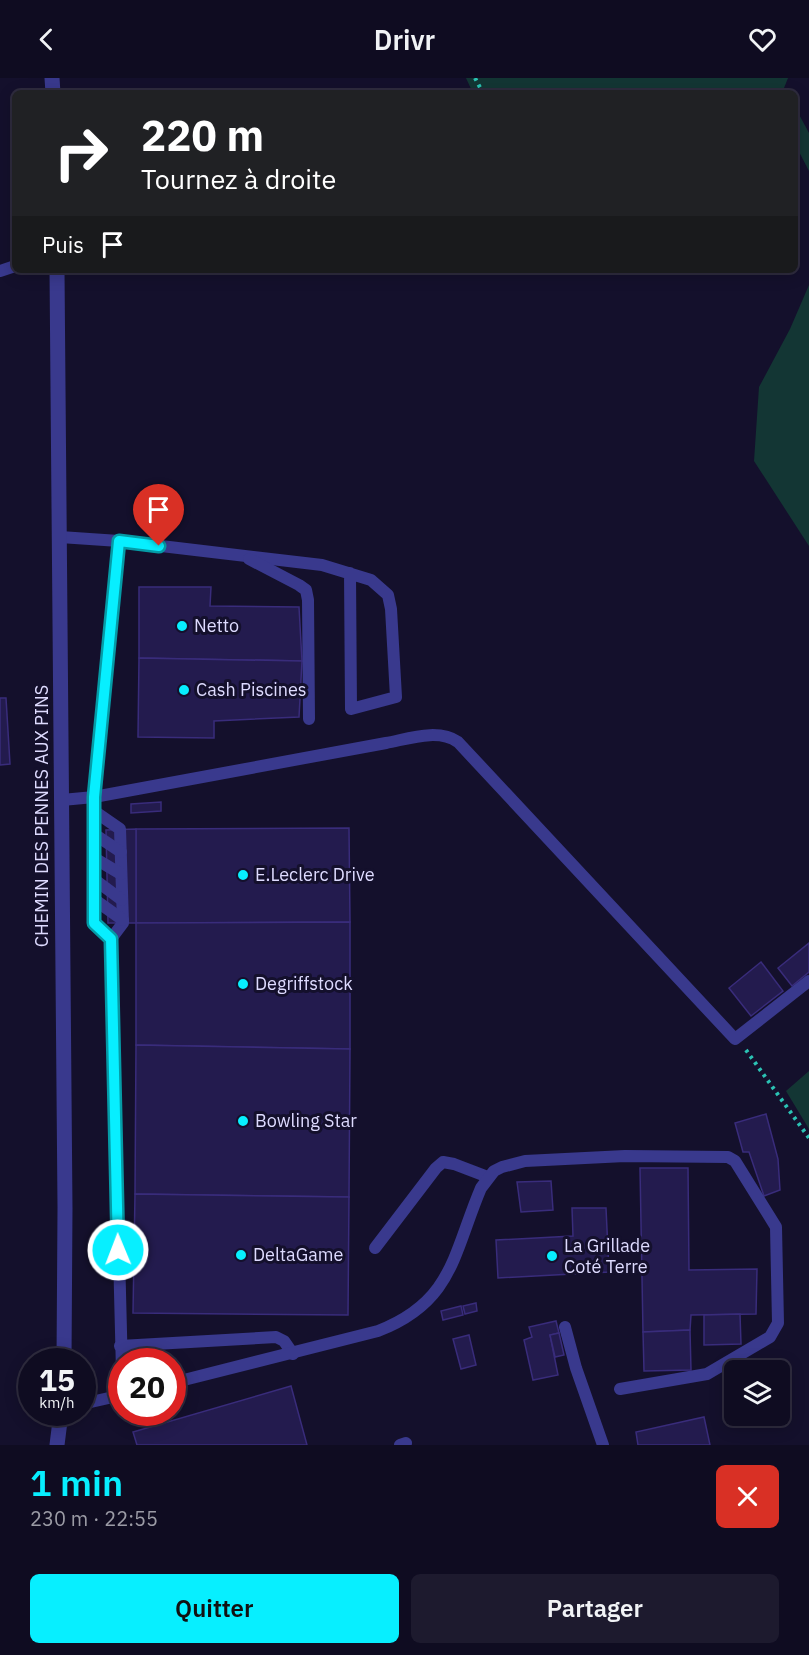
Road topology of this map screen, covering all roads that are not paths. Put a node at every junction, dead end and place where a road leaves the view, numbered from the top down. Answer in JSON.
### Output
{"nodes":[{"id":1,"x":57,"y":273,"type":"edge"},
{"id":2,"x":60,"y":537,"type":"junction"},
{"id":3,"x":119,"y":541,"type":"junction"},
{"id":4,"x":240,"y":554,"type":"junction"},
{"id":5,"x":350,"y":573,"type":"junction"},
{"id":6,"x":309,"y":719,"type":"dead end"},
{"id":7,"x":94,"y":797,"type":"junction"},
{"id":8,"x":62,"y":800,"type":"junction"},
{"id":9,"x":94,"y":811,"type":"junction"},
{"id":10,"x":94,"y":834,"type":"junction"},
{"id":11,"x":121,"y":852,"type":"junction"},
{"id":12,"x":94,"y":858,"type":"junction"},
{"id":13,"x":121,"y":874,"type":"junction"},
{"id":14,"x":94,"y":880,"type":"junction"},
{"id":15,"x":94,"y":900,"type":"junction"},
{"id":16,"x":122,"y":900,"type":"junction"},
{"id":17,"x":123,"y":920,"type":"junction"},
{"id":18,"x":111,"y":939,"type":"junction"},
{"id":19,"x":809,"y":981,"type":"edge"},
{"id":20,"x":488,"y":1177,"type":"junction"},
{"id":21,"x":375,"y":1248,"type":"dead end"},
{"id":22,"x":565,"y":1326,"type":"dead end"},
{"id":23,"x":120,"y":1346,"type":"joint"},
{"id":24,"x":64,"y":1348,"type":"edge"},
{"id":25,"x":293,"y":1354,"type":"junction"},
{"id":26,"x":186,"y":1380,"type":"edge"},
{"id":27,"x":620,"y":1389,"type":"dead end"},
{"id":28,"x":59,"y":1426,"type":"edge"},
{"id":29,"x":57,"y":1445,"type":"edge"},
{"id":30,"x":603,"y":1445,"type":"edge"}],
"edges":[{"from":1,"to":2,"type":"street","name":"CHEMIN DES PENNES AUX PINS"},
{"from":2,"to":3,"type":"lane"},
{"from":2,"to":8,"type":"street","name":"CHEMIN DES PENNES AUX PINS"},
{"from":3,"to":4,"type":"lane"},
{"from":3,"to":7,"type":"lane"},
{"from":4,"to":5,"type":"lane"},
{"from":4,"to":6,"type":"lane"},
{"from":5,"to":5,"type":"lane"},
{"from":7,"to":8,"type":"lane"},
{"from":7,"to":9,"type":"lane"},
{"from":7,"to":19,"type":"lane"},
{"from":8,"to":24,"type":"street","name":"CHEMIN DES PENNES AUX PINS"},
{"from":9,"to":10,"type":"lane"},
{"from":9,"to":11,"type":"lane"},
{"from":10,"to":11,"type":"lane"},
{"from":10,"to":12,"type":"lane"},
{"from":11,"to":13,"type":"lane"},
{"from":12,"to":13,"type":"lane"},
{"from":12,"to":14,"type":"lane"},
{"from":13,"to":16,"type":"lane"},
{"from":14,"to":15,"type":"lane"},
{"from":14,"to":16,"type":"lane"},
{"from":15,"to":17,"type":"lane"},
{"from":15,"to":18,"type":"lane"},
{"from":16,"to":17,"type":"lane"},
{"from":17,"to":18,"type":"lane"},
{"from":18,"to":23,"type":"lane"},
{"from":20,"to":21,"type":"lane"},
{"from":20,"to":25,"type":"lane"},
{"from":20,"to":27,"type":"lane"},
{"from":22,"to":30,"type":"lane"},
{"from":23,"to":25,"type":"lane"},
{"from":25,"to":26,"type":"lane"},
{"from":28,"to":29,"type":"street"}]}
